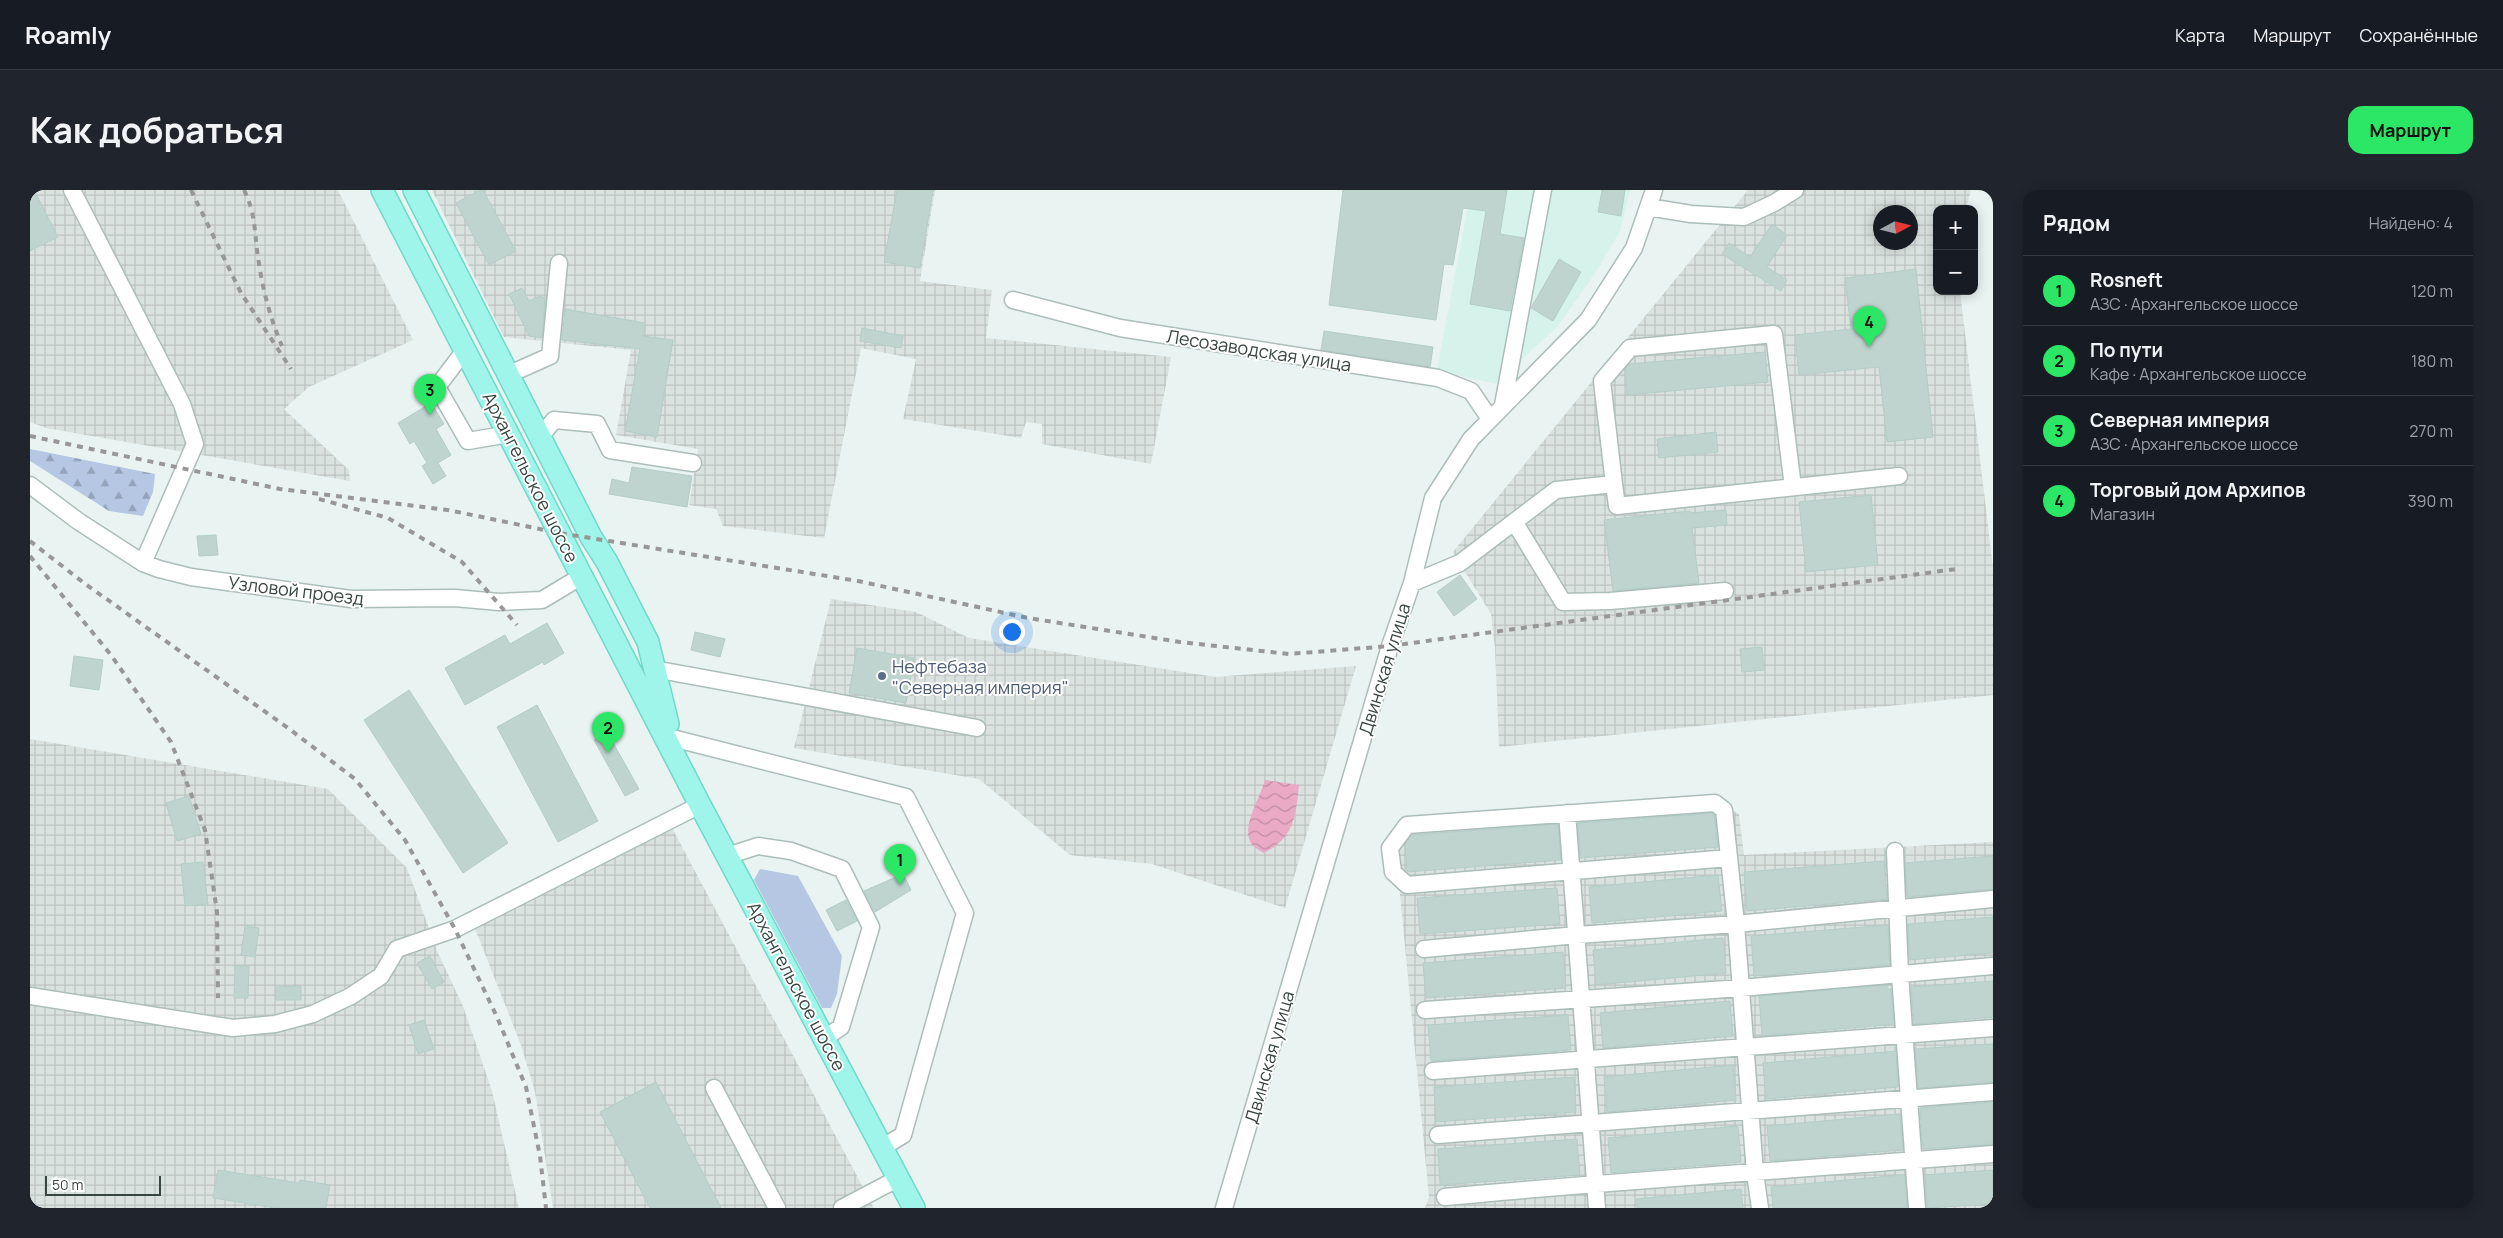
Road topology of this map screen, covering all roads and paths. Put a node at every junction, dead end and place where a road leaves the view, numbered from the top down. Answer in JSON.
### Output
{"nodes":[{"id":1,"x":72,"y":190,"type":"edge"},
{"id":2,"x":382,"y":190,"type":"edge"},
{"id":3,"x":414,"y":190,"type":"edge"},
{"id":4,"x":1543,"y":190,"type":"edge"},
{"id":5,"x":1654,"y":190,"type":"edge"},
{"id":6,"x":1795,"y":190,"type":"edge"},
{"id":7,"x":1648,"y":207,"type":"junction"},
{"id":8,"x":560,"y":263,"type":"dead end"},
{"id":9,"x":1013,"y":300,"type":"dead end"},
{"id":10,"x":490,"y":337,"type":"junction"},
{"id":11,"x":465,"y":350,"type":"junction"},
{"id":12,"x":512,"y":372,"type":"dead end"},
{"id":13,"x":1503,"y":405,"type":"junction"},
{"id":14,"x":1490,"y":419,"type":"junction"},
{"id":15,"x":537,"y":429,"type":"junction"},
{"id":16,"x":508,"y":434,"type":"junction"},
{"id":17,"x":693,"y":463,"type":"dead end"},
{"id":18,"x":1899,"y":476,"type":"dead end"},
{"id":19,"x":1614,"y":484,"type":"junction"},
{"id":20,"x":30,"y":485,"type":"edge"},
{"id":21,"x":1793,"y":487,"type":"junction"},
{"id":22,"x":1515,"y":522,"type":"junction"},
{"id":23,"x":607,"y":562,"type":"junction"},
{"id":24,"x":143,"y":563,"type":"junction"},
{"id":25,"x":582,"y":576,"type":"junction"},
{"id":26,"x":1412,"y":582,"type":"junction"},
{"id":27,"x":1725,"y":591,"type":"dead end"},
{"id":28,"x":653,"y":663,"type":"junction"},
{"id":29,"x":629,"y":667,"type":"junction"},
{"id":30,"x":977,"y":728,"type":"dead end"},
{"id":31,"x":672,"y":738,"type":"junction"},
{"id":32,"x":679,"y":765,"type":"junction"},
{"id":33,"x":700,"y":805,"type":"junction"},
{"id":34,"x":1566,"y":813,"type":"junction"},
{"id":35,"x":1895,"y":851,"type":"dead end"},
{"id":36,"x":727,"y":856,"type":"junction"},
{"id":37,"x":1729,"y":858,"type":"junction"},
{"id":38,"x":1572,"y":871,"type":"junction"},
{"id":39,"x":1993,"y":899,"type":"edge"},
{"id":40,"x":1897,"y":908,"type":"junction"},
{"id":41,"x":1736,"y":924,"type":"junction"},
{"id":42,"x":1577,"y":934,"type":"junction"},
{"id":43,"x":1424,"y":949,"type":"dead end"},
{"id":44,"x":1993,"y":966,"type":"edge"},
{"id":45,"x":1900,"y":974,"type":"junction"},
{"id":46,"x":1741,"y":988,"type":"junction"},
{"id":47,"x":30,"y":996,"type":"edge"},
{"id":48,"x":1581,"y":998,"type":"junction"},
{"id":49,"x":1425,"y":1010,"type":"dead end"},
{"id":50,"x":1993,"y":1028,"type":"edge"},
{"id":51,"x":1906,"y":1036,"type":"junction"},
{"id":52,"x":825,"y":1038,"type":"junction"},
{"id":53,"x":1746,"y":1046,"type":"junction"},
{"id":54,"x":1586,"y":1059,"type":"junction"},
{"id":55,"x":1433,"y":1071,"type":"dead end"},
{"id":56,"x":714,"y":1088,"type":"dead end"},
{"id":57,"x":1993,"y":1092,"type":"edge"},
{"id":58,"x":1909,"y":1097,"type":"junction"},
{"id":59,"x":1751,"y":1110,"type":"junction"},
{"id":60,"x":1590,"y":1124,"type":"junction"},
{"id":61,"x":1438,"y":1135,"type":"dead end"},
{"id":62,"x":883,"y":1147,"type":"junction"},
{"id":63,"x":1993,"y":1154,"type":"edge"},
{"id":64,"x":1913,"y":1160,"type":"junction"},
{"id":65,"x":1755,"y":1173,"type":"junction"},
{"id":66,"x":899,"y":1178,"type":"junction"},
{"id":67,"x":1595,"y":1183,"type":"junction"},
{"id":68,"x":1445,"y":1197,"type":"dead end"},
{"id":69,"x":777,"y":1208,"type":"edge"},
{"id":70,"x":842,"y":1208,"type":"edge"},
{"id":71,"x":914,"y":1208,"type":"edge"},
{"id":72,"x":1224,"y":1208,"type":"edge"},
{"id":73,"x":1597,"y":1208,"type":"edge"},
{"id":74,"x":1760,"y":1208,"type":"edge"},
{"id":75,"x":1918,"y":1208,"type":"edge"}],
"edges":[{"from":1,"to":24,"type":"street"},
{"from":2,"to":11,"type":"main road","name":"Архангельское шоссе"},
{"from":3,"to":10,"type":"main road","name":"Архангельское шоссе"},
{"from":4,"to":13,"type":"street"},
{"from":5,"to":7,"type":"street","name":"Двинская улица"},
{"from":6,"to":7,"type":"street"},
{"from":7,"to":13,"type":"street","name":"Двинская улица"},
{"from":8,"to":12,"type":"street"},
{"from":9,"to":14,"type":"street","name":"Лесозаводская улица"},
{"from":10,"to":11,"type":"main road"},
{"from":10,"to":15,"type":"main road","name":"Архангельское шоссе"},
{"from":11,"to":16,"type":"main road","name":"Архангельское шоссе"},
{"from":11,"to":16,"type":"street"},
{"from":13,"to":14,"type":"street","name":"Двинская улица"},
{"from":14,"to":26,"type":"street","name":"Двинская улица"},
{"from":15,"to":16,"type":"main road"},
{"from":15,"to":17,"type":"street"},
{"from":15,"to":23,"type":"main road","name":"Архангельское шоссе"},
{"from":16,"to":25,"type":"main road","name":"Архангельское шоссе"},
{"from":18,"to":21,"type":"street"},
{"from":19,"to":21,"type":"street"},
{"from":19,"to":21,"type":"street"},
{"from":19,"to":22,"type":"street"},
{"from":20,"to":24,"type":"street","name":"Узловой проезд"},
{"from":22,"to":26,"type":"street"},
{"from":22,"to":27,"type":"street"},
{"from":23,"to":25,"type":"main road"},
{"from":23,"to":28,"type":"main road","name":"Архангельское шоссе"},
{"from":24,"to":25,"type":"street","name":"Узловой проезд"},
{"from":25,"to":29,"type":"main road","name":"Архангельское шоссе"},
{"from":26,"to":72,"type":"street","name":"Двинская улица"},
{"from":28,"to":29,"type":"main road"},
{"from":28,"to":30,"type":"street"},
{"from":28,"to":31,"type":"main road","name":"Архангельское шоссе"},
{"from":29,"to":32,"type":"main road","name":"Архангельское шоссе"},
{"from":31,"to":32,"type":"main road","name":"Архангельское шоссе"},
{"from":31,"to":62,"type":"street"},
{"from":32,"to":33,"type":"main road","name":"Архангельское шоссе"},
{"from":33,"to":36,"type":"main road","name":"Архангельское шоссе"},
{"from":33,"to":47,"type":"street"},
{"from":34,"to":37,"type":"street"},
{"from":34,"to":38,"type":"street"},
{"from":34,"to":38,"type":"street"},
{"from":35,"to":40,"type":"street"},
{"from":36,"to":52,"type":"main road","name":"Архангельское шоссе"},
{"from":36,"to":52,"type":"street"},
{"from":37,"to":38,"type":"street"},
{"from":37,"to":41,"type":"street"},
{"from":38,"to":42,"type":"street"},
{"from":39,"to":40,"type":"street"},
{"from":40,"to":41,"type":"street"},
{"from":40,"to":45,"type":"street"},
{"from":41,"to":42,"type":"street"},
{"from":41,"to":46,"type":"street"},
{"from":42,"to":43,"type":"street"},
{"from":42,"to":48,"type":"street"},
{"from":44,"to":45,"type":"street"},
{"from":45,"to":46,"type":"street"},
{"from":45,"to":51,"type":"street"},
{"from":46,"to":48,"type":"street"},
{"from":46,"to":53,"type":"street"},
{"from":48,"to":49,"type":"street"},
{"from":48,"to":54,"type":"street"},
{"from":50,"to":51,"type":"street"},
{"from":51,"to":53,"type":"street"},
{"from":51,"to":58,"type":"street"},
{"from":52,"to":62,"type":"main road","name":"Архангельское шоссе"},
{"from":53,"to":54,"type":"street"},
{"from":53,"to":59,"type":"street"},
{"from":54,"to":55,"type":"street"},
{"from":54,"to":60,"type":"street"},
{"from":56,"to":69,"type":"street"},
{"from":57,"to":58,"type":"street"},
{"from":58,"to":59,"type":"street"},
{"from":58,"to":64,"type":"street"},
{"from":59,"to":60,"type":"street"},
{"from":59,"to":65,"type":"street"},
{"from":60,"to":61,"type":"street"},
{"from":60,"to":67,"type":"street"},
{"from":62,"to":66,"type":"main road","name":"Архангельское шоссе"},
{"from":63,"to":64,"type":"street"},
{"from":64,"to":65,"type":"street"},
{"from":64,"to":75,"type":"street"},
{"from":65,"to":67,"type":"street"},
{"from":65,"to":74,"type":"street"},
{"from":66,"to":70,"type":"street"},
{"from":66,"to":71,"type":"main road","name":"Архангельское шоссе"},
{"from":67,"to":68,"type":"street"},
{"from":67,"to":73,"type":"street"}]}
